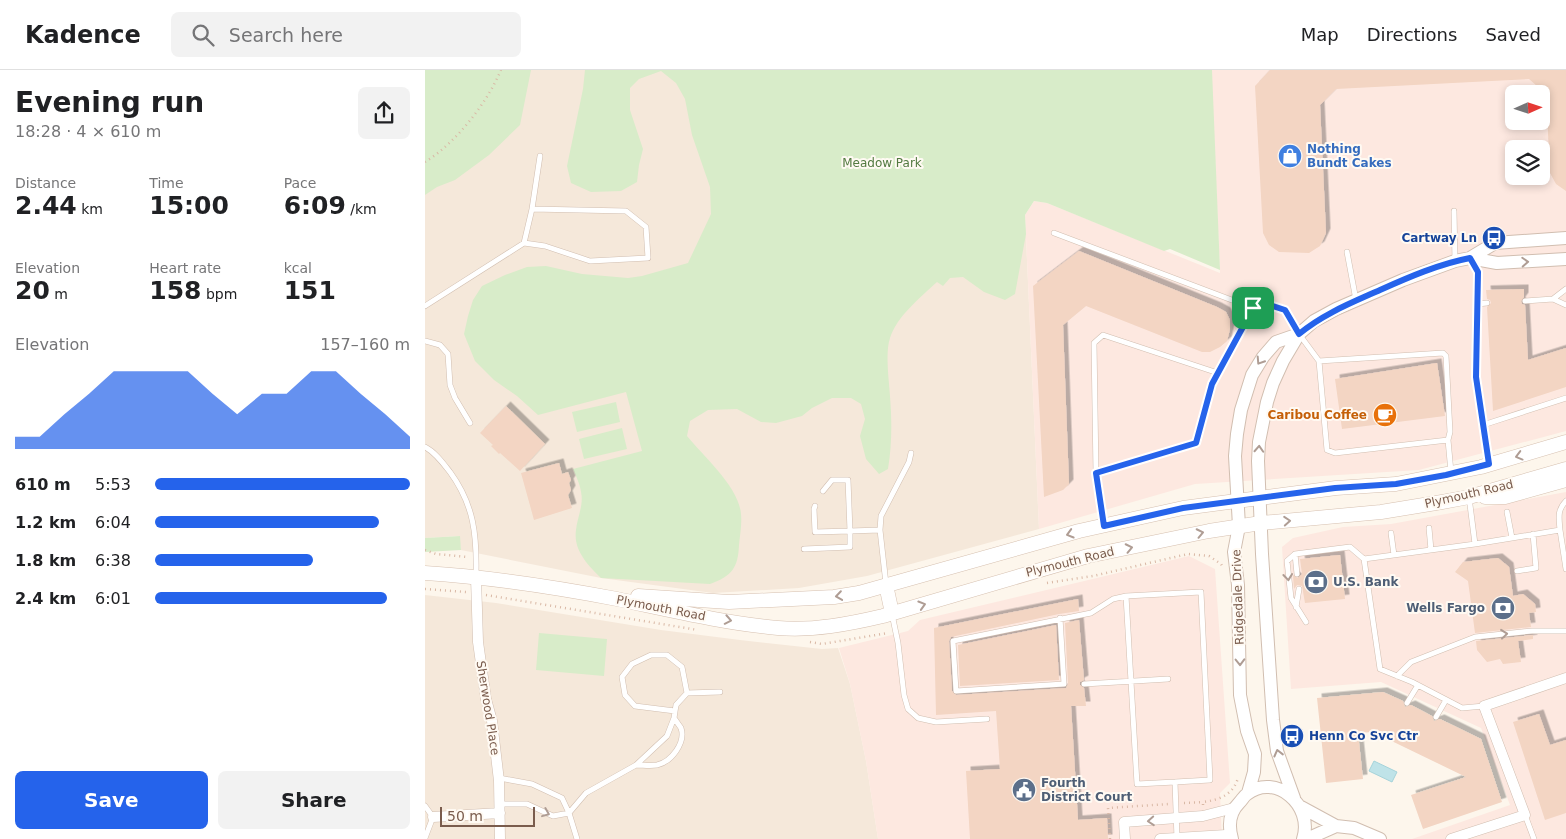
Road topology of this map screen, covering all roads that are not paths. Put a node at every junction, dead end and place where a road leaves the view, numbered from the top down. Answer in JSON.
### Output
{"nodes":[{"id":1,"x":540,"y":156,"type":"dead end"},
{"id":2,"x":532,"y":209,"type":"junction"},
{"id":3,"x":1454,"y":211,"type":"dead end"},
{"id":4,"x":1054,"y":233,"type":"dead end"},
{"id":5,"x":1566,"y":238,"type":"edge"},
{"id":6,"x":524,"y":243,"type":"junction"},
{"id":7,"x":1347,"y":252,"type":"dead end"},
{"id":8,"x":1470,"y":258,"type":"junction"},
{"id":9,"x":1566,"y":259,"type":"edge"},
{"id":10,"x":1455,"y":261,"type":"junction"},
{"id":11,"x":1566,"y":289,"type":"edge"},
{"id":12,"x":1553,"y":299,"type":"junction"},
{"id":13,"x":1356,"y":300,"type":"junction"},
{"id":14,"x":1525,"y":301,"type":"dead end"},
{"id":15,"x":1487,"y":303,"type":"dead end"},
{"id":16,"x":1477,"y":304,"type":"junction"},
{"id":17,"x":1566,"y":305,"type":"edge"},
{"id":18,"x":425,"y":306,"type":"edge"},
{"id":19,"x":1253,"y":308,"type":"junction"},
{"id":20,"x":1299,"y":334,"type":"junction"},
{"id":21,"x":425,"y":341,"type":"edge"},
{"id":22,"x":1319,"y":361,"type":"junction"},
{"id":23,"x":1218,"y":373,"type":"junction"},
{"id":24,"x":1566,"y":398,"type":"edge"},
{"id":25,"x":471,"y":423,"type":"dead end"},
{"id":26,"x":1483,"y":425,"type":"junction"},
{"id":27,"x":1447,"y":440,"type":"junction"},
{"id":28,"x":1566,"y":442,"type":"edge"},
{"id":29,"x":425,"y":447,"type":"edge"},
{"id":30,"x":911,"y":453,"type":"dead end"},
{"id":31,"x":1489,"y":464,"type":"junction"},
{"id":32,"x":1566,"y":469,"type":"edge"},
{"id":33,"x":1096,"y":473,"type":"junction"},
{"id":34,"x":1451,"y":474,"type":"junction"},
{"id":35,"x":1566,"y":480,"type":"edge"},
{"id":36,"x":823,"y":491,"type":"dead end"},
{"id":37,"x":1469,"y":496,"type":"junction"},
{"id":38,"x":1259,"y":498,"type":"junction"},
{"id":39,"x":1238,"y":500,"type":"junction"},
{"id":40,"x":1566,"y":501,"type":"edge"},
{"id":41,"x":815,"y":506,"type":"dead end"},
{"id":42,"x":1507,"y":512,"type":"dead end"},
{"id":43,"x":1261,"y":523,"type":"junction"},
{"id":44,"x":1104,"y":526,"type":"junction"},
{"id":45,"x":1239,"y":526,"type":"junction"},
{"id":46,"x":1429,"y":528,"type":"dead end"},
{"id":47,"x":881,"y":530,"type":"junction"},
{"id":48,"x":1560,"y":530,"type":"junction"},
{"id":49,"x":850,"y":531,"type":"junction"},
{"id":50,"x":1391,"y":533,"type":"dead end"},
{"id":51,"x":1533,"y":534,"type":"junction"},
{"id":52,"x":1512,"y":538,"type":"junction"},
{"id":53,"x":1475,"y":544,"type":"junction"},
{"id":54,"x":804,"y":549,"type":"dead end"},
{"id":55,"x":1431,"y":550,"type":"junction"},
{"id":56,"x":1295,"y":554,"type":"junction"},
{"id":57,"x":1394,"y":555,"type":"junction"},
{"id":58,"x":1364,"y":559,"type":"junction"},
{"id":59,"x":1566,"y":569,"type":"edge"},
{"id":60,"x":1517,"y":571,"type":"dead end"},
{"id":61,"x":425,"y":573,"type":"edge"},
{"id":62,"x":1297,"y":574,"type":"dead end"},
{"id":63,"x":476,"y":578,"type":"junction"},
{"id":64,"x":886,"y":585,"type":"junction"},
{"id":65,"x":1299,"y":589,"type":"dead end"},
{"id":66,"x":577,"y":592,"type":"junction"},
{"id":67,"x":1126,"y":596,"type":"junction"},
{"id":68,"x":1296,"y":607,"type":"junction"},
{"id":69,"x":892,"y":613,"type":"junction"},
{"id":70,"x":1060,"y":618,"type":"junction"},
{"id":71,"x":1306,"y":622,"type":"dead end"},
{"id":72,"x":1566,"y":631,"type":"edge"},
{"id":73,"x":1397,"y":676,"type":"junction"},
{"id":74,"x":1566,"y":678,"type":"edge"},
{"id":75,"x":1168,"y":679,"type":"dead end"},
{"id":76,"x":1131,"y":681,"type":"junction"},
{"id":77,"x":1084,"y":684,"type":"dead end"},
{"id":78,"x":1418,"y":685,"type":"junction"},
{"id":79,"x":721,"y":692,"type":"dead end"},
{"id":80,"x":687,"y":693,"type":"junction"},
{"id":81,"x":1446,"y":700,"type":"junction"},
{"id":82,"x":1407,"y":703,"type":"dead end"},
{"id":83,"x":1483,"y":706,"type":"junction"},
{"id":84,"x":675,"y":711,"type":"junction"},
{"id":85,"x":1435,"y":717,"type":"dead end"},
{"id":86,"x":674,"y":718,"type":"junction"},
{"id":87,"x":987,"y":718,"type":"dead end"},
{"id":88,"x":636,"y":765,"type":"junction"},
{"id":89,"x":499,"y":778,"type":"junction"},
{"id":90,"x":1175,"y":782,"type":"junction"},
{"id":91,"x":1248,"y":793,"type":"junction"},
{"id":92,"x":1297,"y":803,"type":"junction"},
{"id":93,"x":425,"y":806,"type":"edge"},
{"id":94,"x":500,"y":808,"type":"junction"},
{"id":95,"x":1234,"y":808,"type":"junction"},
{"id":96,"x":569,"y":813,"type":"junction"},
{"id":97,"x":1525,"y":815,"type":"junction"},
{"id":98,"x":433,"y":817,"type":"junction"},
{"id":99,"x":1177,"y":819,"type":"junction"},
{"id":100,"x":1336,"y":826,"type":"junction"},
{"id":101,"x":425,"y":838,"type":"edge"},
{"id":102,"x":1177,"y":838,"type":"edge"},
{"id":103,"x":500,"y":839,"type":"edge"},
{"id":104,"x":577,"y":839,"type":"edge"},
{"id":105,"x":1125,"y":839,"type":"edge"},
{"id":106,"x":1160,"y":839,"type":"edge"},
{"id":107,"x":1231,"y":839,"type":"edge"},
{"id":108,"x":1303,"y":839,"type":"edge"},
{"id":109,"x":1307,"y":839,"type":"edge"},
{"id":110,"x":1380,"y":839,"type":"edge"},
{"id":111,"x":1451,"y":839,"type":"edge"},
{"id":112,"x":1534,"y":839,"type":"edge"}],
"edges":[{"from":1,"to":2,"type":"lane"},
{"from":2,"to":6,"type":"lane"},
{"from":2,"to":6,"type":"lane"},
{"from":3,"to":10,"type":"lane"},
{"from":4,"to":19,"type":"lane"},
{"from":5,"to":8,"type":"street","name":"Ridgedale Drive"},
{"from":6,"to":18,"type":"lane"},
{"from":7,"to":13,"type":"lane"},
{"from":8,"to":9,"type":"street","name":"Ridgedale Drive","one_way":true},
{"from":8,"to":10,"type":"street","name":"Ridgedale Drive"},
{"from":8,"to":16,"type":"lane"},
{"from":10,"to":13,"type":"street","name":"Ridgedale Drive"},
{"from":11,"to":12,"type":"lane"},
{"from":12,"to":14,"type":"lane"},
{"from":12,"to":17,"type":"lane"},
{"from":13,"to":20,"type":"street","name":"Ridgedale Drive"},
{"from":15,"to":16,"type":"lane"},
{"from":16,"to":26,"type":"lane"},
{"from":19,"to":20,"type":"lane"},
{"from":19,"to":23,"type":"lane"},
{"from":20,"to":22,"type":"lane"},
{"from":38,"to":20,"type":"street","name":"Ridgedale Drive","one_way":true},
{"from":20,"to":39,"type":"street","name":"Ridgedale Drive","one_way":true},
{"from":21,"to":25,"type":"lane"},
{"from":22,"to":27,"type":"lane"},
{"from":22,"to":27,"type":"lane"},
{"from":23,"to":33,"type":"lane"},
{"from":23,"to":33,"type":"lane"},
{"from":24,"to":26,"type":"lane"},
{"from":26,"to":31,"type":"lane"},
{"from":27,"to":34,"type":"lane"},
{"from":28,"to":31,"type":"main road","name":"Plymouth Road","one_way":true},
{"from":29,"to":63,"type":"lane"},
{"from":30,"to":47,"type":"lane"},
{"from":31,"to":34,"type":"main road","name":"Plymouth Road"},
{"from":32,"to":37,"type":"main road","name":"Plymouth Road"},
{"from":33,"to":44,"type":"lane"},
{"from":34,"to":38,"type":"main road","name":"Plymouth Road"},
{"from":35,"to":37,"type":"main road"},
{"from":36,"to":49,"type":"lane"},
{"from":43,"to":37,"type":"main road","name":"Plymouth Road","one_way":true},
{"from":37,"to":53,"type":"lane"},
{"from":38,"to":39,"type":"main road","name":"Plymouth Road"},
{"from":38,"to":43,"type":"street","name":"Ridgedale Drive"},
{"from":39,"to":44,"type":"main road","name":"Plymouth Road"},
{"from":39,"to":45,"type":"street","name":"Ridgedale Drive"},
{"from":40,"to":48,"type":"lane"},
{"from":41,"to":49,"type":"lane"},
{"from":42,"to":52,"type":"lane"},
{"from":43,"to":45,"type":"main road","name":"Plymouth Road"},
{"from":92,"to":43,"type":"street","name":"Ridgedale Drive","one_way":true},
{"from":44,"to":64,"type":"main road","name":"Plymouth Road","one_way":true},
{"from":69,"to":45,"type":"main road","name":"Plymouth Road","one_way":true},
{"from":45,"to":91,"type":"street","name":"Ridgedale Drive","one_way":true},
{"from":46,"to":55,"type":"lane"},
{"from":47,"to":49,"type":"lane"},
{"from":47,"to":64,"type":"lane"},
{"from":48,"to":51,"type":"lane"},
{"from":48,"to":59,"type":"lane"},
{"from":49,"to":54,"type":"lane"},
{"from":50,"to":57,"type":"lane"},
{"from":51,"to":52,"type":"lane"},
{"from":51,"to":60,"type":"lane"},
{"from":52,"to":53,"type":"lane"},
{"from":53,"to":55,"type":"lane"},
{"from":55,"to":57,"type":"lane"},
{"from":56,"to":58,"type":"lane"},
{"from":56,"to":62,"type":"lane"},
{"from":56,"to":68,"type":"lane","one_way":true},
{"from":57,"to":58,"type":"lane"},
{"from":58,"to":73,"type":"lane"},
{"from":61,"to":63,"type":"main road","name":"Plymouth Road"},
{"from":63,"to":66,"type":"main road","name":"Plymouth Road"},
{"from":63,"to":89,"type":"street","name":"Sherwood Place"},
{"from":64,"to":66,"type":"main road","name":"Plymouth Road","one_way":true},
{"from":64,"to":69,"type":"main road"},
{"from":65,"to":68,"type":"lane"},
{"from":66,"to":69,"type":"main road","name":"Plymouth Road","one_way":true},
{"from":67,"to":70,"type":"lane"},
{"from":67,"to":76,"type":"lane"},
{"from":67,"to":90,"type":"lane"},
{"from":68,"to":71,"type":"lane"},
{"from":69,"to":87,"type":"lane"},
{"from":70,"to":70,"type":"lane"},
{"from":73,"to":72,"type":"lane","one_way":true},
{"from":73,"to":78,"type":"lane"},
{"from":74,"to":83,"type":"street"},
{"from":75,"to":76,"type":"lane"},
{"from":76,"to":77,"type":"lane"},
{"from":76,"to":90,"type":"lane"},
{"from":78,"to":81,"type":"lane"},
{"from":78,"to":82,"type":"lane"},
{"from":79,"to":80,"type":"lane"},
{"from":80,"to":84,"type":"lane"},
{"from":80,"to":84,"type":"lane"},
{"from":81,"to":83,"type":"lane"},
{"from":81,"to":85,"type":"lane"},
{"from":83,"to":97,"type":"street"},
{"from":84,"to":86,"type":"lane"},
{"from":86,"to":88,"type":"lane"},
{"from":86,"to":88,"type":"lane"},
{"from":88,"to":96,"type":"lane"},
{"from":89,"to":94,"type":"street","name":"Sherwood Place"},
{"from":89,"to":96,"type":"lane"},
{"from":90,"to":99,"type":"lane"},
{"from":91,"to":92,"type":"street"},
{"from":91,"to":95,"type":"street"},
{"from":92,"to":100,"type":"street"},
{"from":92,"to":108,"type":"street","name":"Ridgedale Drive"},
{"from":93,"to":98,"type":"lane"},
{"from":94,"to":96,"type":"lane","one_way":true},
{"from":94,"to":98,"type":"street"},
{"from":94,"to":103,"type":"street","name":"Sherwood Place"},
{"from":95,"to":99,"type":"street"},
{"from":95,"to":107,"type":"street"},
{"from":96,"to":104,"type":"lane"},
{"from":97,"to":111,"type":"street"},
{"from":97,"to":112,"type":"lane"},
{"from":98,"to":101,"type":"lane"},
{"from":99,"to":102,"type":"lane"},
{"from":99,"to":105,"type":"street","one_way":true},
{"from":100,"to":109,"type":"street"},
{"from":100,"to":110,"type":"street"},
{"from":102,"to":106,"type":"street"},
{"from":102,"to":107,"type":"street"}]}
